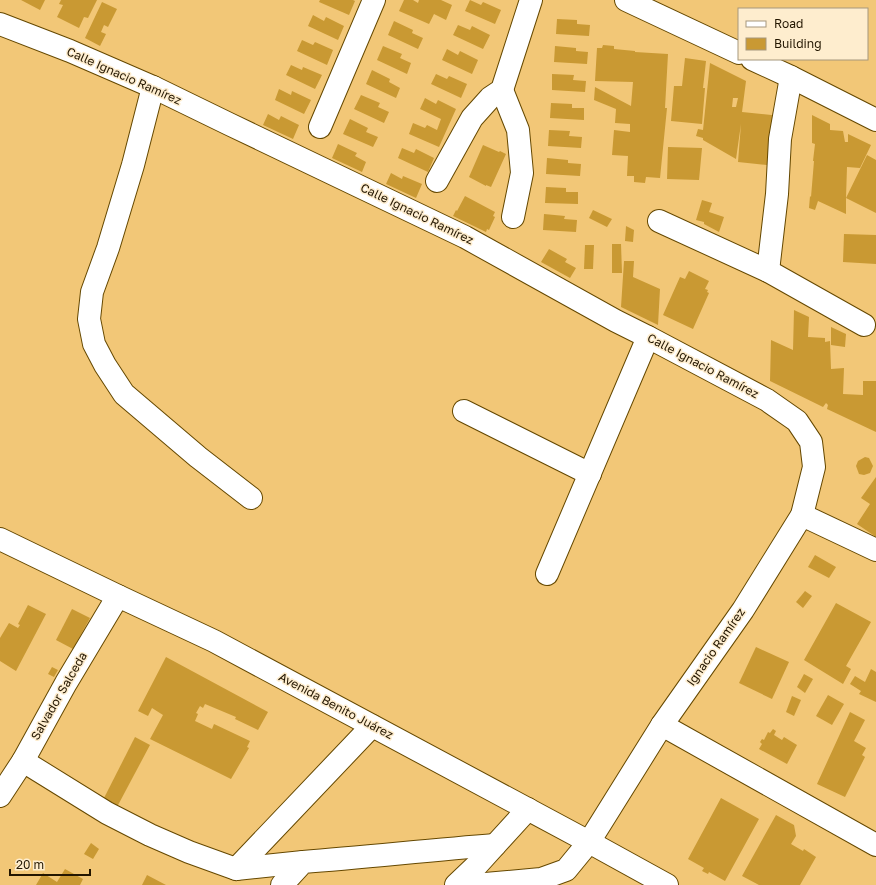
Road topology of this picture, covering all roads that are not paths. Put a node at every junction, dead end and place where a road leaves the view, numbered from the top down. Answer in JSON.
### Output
{"nodes":[{"id":1,"x":374,"y":0,"type":"edge"},
{"id":2,"x":532,"y":0,"type":"edge"},
{"id":3,"x":626,"y":0,"type":"edge"},
{"id":4,"x":0,"y":24,"type":"edge"},
{"id":5,"x":738,"y":53,"type":"edge"},
{"id":6,"x":754,"y":60,"type":"edge"},
{"id":7,"x":791,"y":77,"type":"junction"},
{"id":8,"x":153,"y":87,"type":"junction"},
{"id":9,"x":502,"y":90,"type":"junction"},
{"id":10,"x":876,"y":120,"type":"edge"},
{"id":11,"x":320,"y":126,"type":"dead end"},
{"id":12,"x":437,"y":181,"type":"dead end"},
{"id":13,"x":513,"y":217,"type":"dead end"},
{"id":14,"x":659,"y":221,"type":"dead end"},
{"id":15,"x":768,"y":271,"type":"junction"},
{"id":16,"x":864,"y":325,"type":"dead end"},
{"id":17,"x":648,"y":337,"type":"junction"},
{"id":18,"x":464,"y":411,"type":"dead end"},
{"id":19,"x":811,"y":442,"type":"joint"},
{"id":20,"x":590,"y":474,"type":"junction"},
{"id":21,"x":251,"y":498,"type":"dead end"},
{"id":22,"x":802,"y":515,"type":"junction"},
{"id":23,"x":0,"y":539,"type":"edge"},
{"id":24,"x":876,"y":550,"type":"edge"},
{"id":25,"x":547,"y":574,"type":"dead end"},
{"id":26,"x":118,"y":596,"type":"junction"},
{"id":27,"x":662,"y":725,"type":"junction"},
{"id":28,"x":372,"y":726,"type":"junction"},
{"id":29,"x":22,"y":761,"type":"junction"},
{"id":30,"x":0,"y":796,"type":"edge"},
{"id":31,"x":528,"y":809,"type":"junction"},
{"id":32,"x":589,"y":842,"type":"junction"},
{"id":33,"x":495,"y":845,"type":"junction"},
{"id":34,"x":876,"y":845,"type":"edge"},
{"id":35,"x":303,"y":862,"type":"junction"},
{"id":36,"x":236,"y":869,"type":"junction"},
{"id":37,"x":282,"y":885,"type":"edge"},
{"id":38,"x":456,"y":885,"type":"edge"},
{"id":39,"x":474,"y":885,"type":"edge"},
{"id":40,"x":667,"y":885,"type":"edge"}],
"edges":[{"from":1,"to":11,"type":"street"},
{"from":2,"to":9,"type":"street"},
{"from":3,"to":5,"type":"street"},
{"from":4,"to":8,"type":"street","name":"Calle Ignacio Ramírez"},
{"from":6,"to":7,"type":"street"},
{"from":7,"to":10,"type":"street"},
{"from":7,"to":15,"type":"street"},
{"from":8,"to":17,"type":"street","name":"Calle Ignacio Ramírez"},
{"from":8,"to":21,"type":"street"},
{"from":9,"to":12,"type":"street"},
{"from":9,"to":13,"type":"street"},
{"from":14,"to":15,"type":"street"},
{"from":15,"to":16,"type":"street"},
{"from":17,"to":19,"type":"street","name":"Calle Ignacio Ramírez"},
{"from":17,"to":20,"type":"street"},
{"from":18,"to":20,"type":"street"},
{"from":19,"to":22,"type":"street","name":"Ignacio Ramírez"},
{"from":20,"to":25,"type":"street"},
{"from":22,"to":24,"type":"street"},
{"from":22,"to":27,"type":"street","name":"Ignacio Ramírez"},
{"from":23,"to":26,"type":"street","name":"Avenida Benito Juárez"},
{"from":26,"to":28,"type":"street","name":"Avenida Benito Juárez"},
{"from":26,"to":29,"type":"street","name":"Salvador Salceda"},
{"from":27,"to":32,"type":"street","name":"Ignacio Ramírez"},
{"from":27,"to":34,"type":"street"},
{"from":28,"to":31,"type":"street","name":"Avenida Benito Juárez"},
{"from":28,"to":36,"type":"street"},
{"from":29,"to":30,"type":"street","name":"Salvador Salceda"},
{"from":29,"to":36,"type":"street"},
{"from":31,"to":32,"type":"street","name":"Avenida Benito Juárez"},
{"from":31,"to":33,"type":"street"},
{"from":32,"to":39,"type":"street","name":"Ignacio Ramírez"},
{"from":32,"to":40,"type":"street","name":"Avenida Benito Juárez"},
{"from":33,"to":35,"type":"street"},
{"from":33,"to":38,"type":"street"},
{"from":35,"to":36,"type":"street"},
{"from":35,"to":37,"type":"street"}]}
